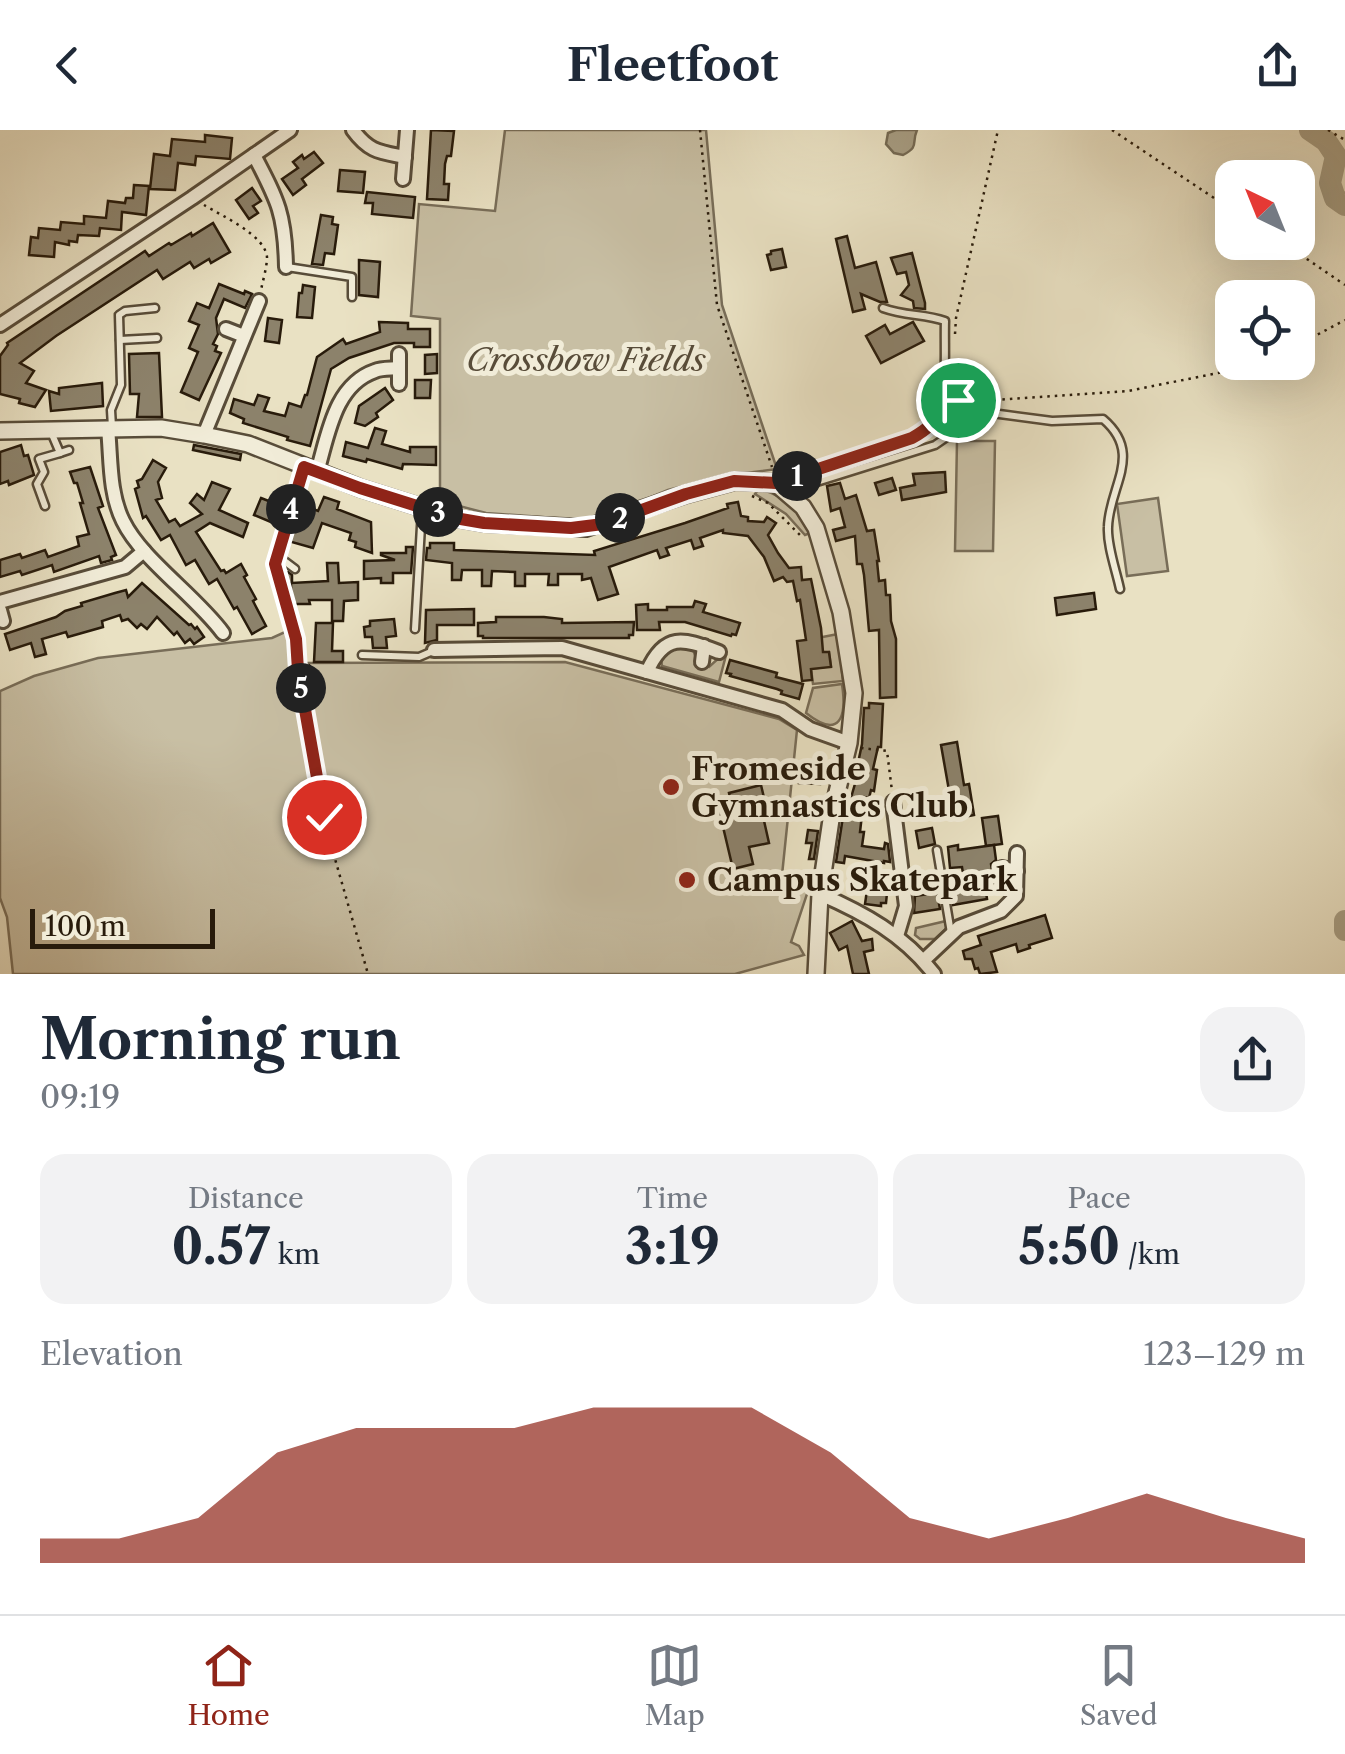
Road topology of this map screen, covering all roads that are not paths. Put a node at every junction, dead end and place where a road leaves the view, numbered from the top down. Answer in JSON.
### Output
{"nodes":[{"id":1,"x":290,"y":130,"type":"edge"},
{"id":2,"x":354,"y":130,"type":"edge"},
{"id":3,"x":407,"y":130,"type":"edge"},
{"id":4,"x":254,"y":155,"type":"junction"},
{"id":5,"x":405,"y":157,"type":"junction"},
{"id":6,"x":404,"y":179,"type":"dead end"},
{"id":7,"x":286,"y":267,"type":"joint"},
{"id":8,"x":352,"y":297,"type":"dead end"},
{"id":9,"x":259,"y":301,"type":"road end"},
{"id":10,"x":156,"y":308,"type":"dead end"},
{"id":11,"x":883,"y":308,"type":"dead end"},
{"id":12,"x":0,"y":325,"type":"edge"},
{"id":13,"x":226,"y":328,"type":"dead end"},
{"id":14,"x":244,"y":336,"type":"junction"},
{"id":15,"x":157,"y":338,"type":"dead end"},
{"id":16,"x":120,"y":340,"type":"junction"},
{"id":17,"x":399,"y":384,"type":"dead end"},
{"id":18,"x":110,"y":428,"type":"junction"},
{"id":19,"x":0,"y":431,"type":"edge"},
{"id":20,"x":51,"y":431,"type":"junction"},
{"id":21,"x":204,"y":434,"type":"junction"},
{"id":22,"x":69,"y":450,"type":"dead end"},
{"id":23,"x":60,"y":453,"type":"junction"},
{"id":24,"x":311,"y":470,"type":"junction"},
{"id":25,"x":781,"y":487,"type":"junction"},
{"id":26,"x":45,"y":506,"type":"dead end"},
{"id":27,"x":422,"y":508,"type":"junction"},
{"id":28,"x":144,"y":551,"type":"junction"},
{"id":29,"x":294,"y":569,"type":"dead end"},
{"id":30,"x":1120,"y":588,"type":"dead end"},
{"id":31,"x":0,"y":602,"type":"edge"},
{"id":32,"x":414,"y":629,"type":"dead end"},
{"id":33,"x":223,"y":633,"type":"dead end"},
{"id":34,"x":704,"y":646,"type":"junction"},
{"id":35,"x":434,"y":650,"type":"joint"},
{"id":36,"x":719,"y":652,"type":"dead end"},
{"id":37,"x":362,"y":655,"type":"dead end"},
{"id":38,"x":702,"y":662,"type":"dead end"},
{"id":39,"x":647,"y":672,"type":"junction"},
{"id":40,"x":848,"y":745,"type":"junction"},
{"id":41,"x":893,"y":802,"type":"road end"},
{"id":42,"x":936,"y":850,"type":"dead end"},
{"id":43,"x":1017,"y":853,"type":"dead end"},
{"id":44,"x":1002,"y":868,"type":"dead end"},
{"id":45,"x":1017,"y":871,"type":"junction"},
{"id":46,"x":820,"y":894,"type":"junction"},
{"id":47,"x":952,"y":934,"type":"junction"},
{"id":48,"x":898,"y":936,"type":"junction"},
{"id":49,"x":924,"y":960,"type":"junction"},
{"id":50,"x":816,"y":974,"type":"edge"},
{"id":51,"x":934,"y":974,"type":"edge"}],
"edges":[{"from":1,"to":4,"type":"street"},
{"from":2,"to":5,"type":"street"},
{"from":3,"to":5,"type":"street"},
{"from":4,"to":7,"type":"street"},
{"from":4,"to":12,"type":"street"},
{"from":5,"to":6,"type":"street"},
{"from":7,"to":8,"type":"lane"},
{"from":9,"to":14,"type":"street"},
{"from":10,"to":16,"type":"lane"},
{"from":11,"to":25,"type":"lane"},
{"from":13,"to":14,"type":"street"},
{"from":14,"to":21,"type":"street"},
{"from":15,"to":16,"type":"lane"},
{"from":16,"to":18,"type":"lane"},
{"from":17,"to":24,"type":"street"},
{"from":18,"to":20,"type":"street"},
{"from":18,"to":21,"type":"street"},
{"from":18,"to":28,"type":"street"},
{"from":19,"to":20,"type":"street"},
{"from":20,"to":23,"type":"lane"},
{"from":21,"to":24,"type":"street"},
{"from":22,"to":23,"type":"lane"},
{"from":23,"to":26,"type":"lane"},
{"from":24,"to":27,"type":"street"},
{"from":24,"to":29,"type":"lane"},
{"from":25,"to":27,"type":"street"},
{"from":25,"to":30,"type":"lane"},
{"from":25,"to":40,"type":"street"},
{"from":27,"to":32,"type":"lane"},
{"from":28,"to":31,"type":"street"},
{"from":28,"to":33,"type":"street"},
{"from":34,"to":36,"type":"street"},
{"from":34,"to":38,"type":"street"},
{"from":34,"to":39,"type":"street"},
{"from":35,"to":37,"type":"lane"},
{"from":35,"to":39,"type":"street"},
{"from":39,"to":40,"type":"street"},
{"from":40,"to":46,"type":"street"},
{"from":41,"to":48,"type":"street"},
{"from":42,"to":47,"type":"lane"},
{"from":43,"to":45,"type":"street"},
{"from":44,"to":45,"type":"street"},
{"from":45,"to":47,"type":"street"},
{"from":46,"to":48,"type":"street"},
{"from":46,"to":50,"type":"street"},
{"from":47,"to":49,"type":"street"},
{"from":48,"to":49,"type":"street"},
{"from":49,"to":51,"type":"street"}]}
